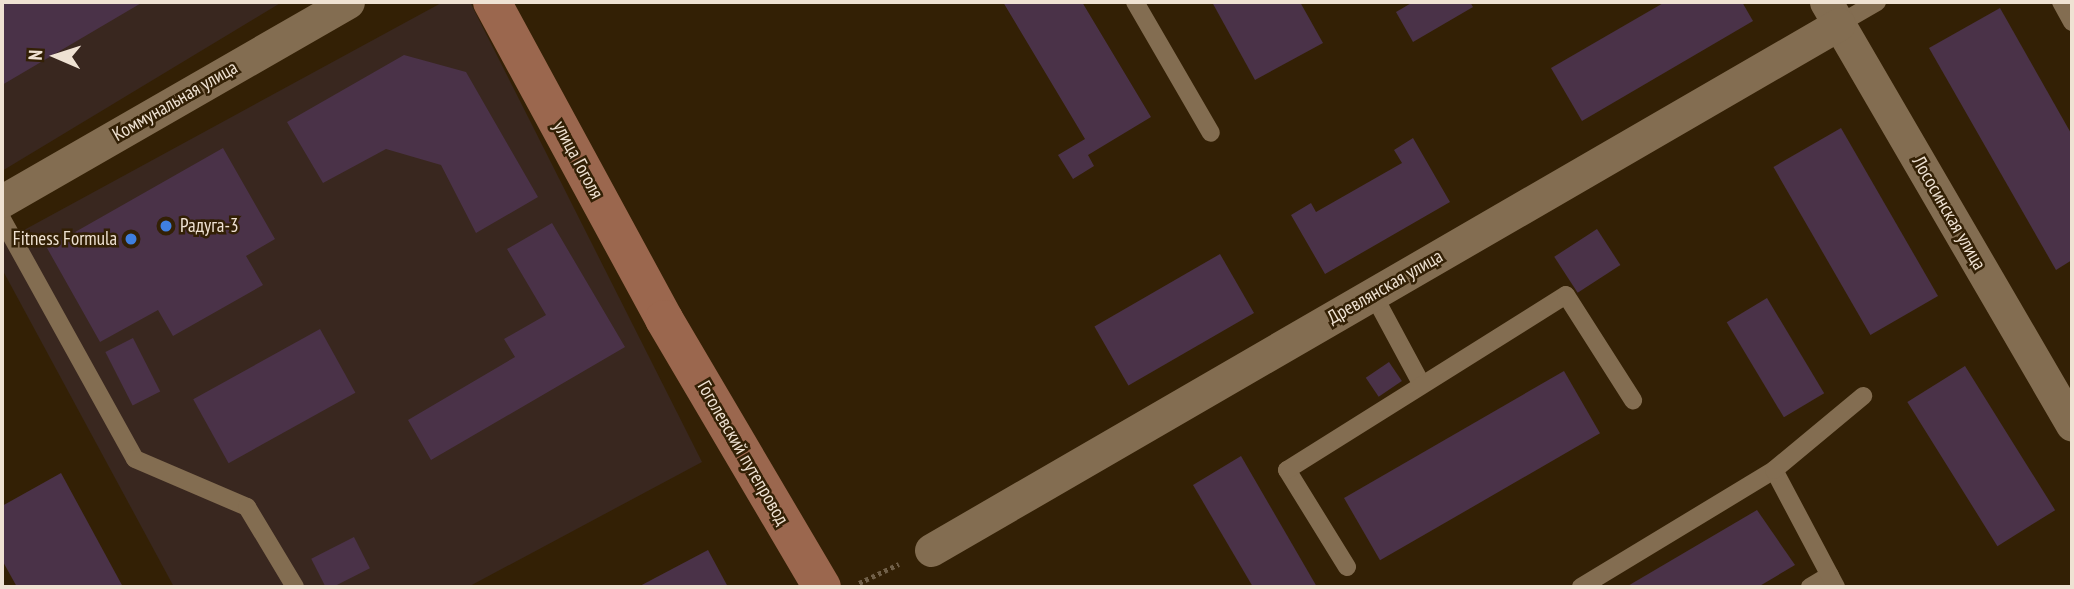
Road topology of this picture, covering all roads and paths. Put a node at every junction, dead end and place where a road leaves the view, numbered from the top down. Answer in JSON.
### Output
{"nodes":[{"id":1,"x":348,"y":2,"type":"edge"},
{"id":2,"x":492,"y":2,"type":"edge"},
{"id":3,"x":1135,"y":2,"type":"edge"},
{"id":4,"x":1877,"y":2,"type":"edge"},
{"id":5,"x":2061,"y":2,"type":"edge"},
{"id":6,"x":1832,"y":13,"type":"edge"},
{"id":7,"x":2072,"y":22,"type":"edge"},
{"id":8,"x":1211,"y":133,"type":"dead end"},
{"id":9,"x":2,"y":201,"type":"edge"},
{"id":10,"x":2,"y":219,"type":"edge"},
{"id":11,"x":1373,"y":294,"type":"junction"},
{"id":12,"x":664,"y":319,"type":"joint"},
{"id":13,"x":1422,"y":385,"type":"junction"},
{"id":14,"x":1863,"y":396,"type":"dead end"},
{"id":15,"x":1633,"y":400,"type":"dead end"},
{"id":16,"x":2072,"y":425,"type":"edge"},
{"id":17,"x":1774,"y":470,"type":"junction"},
{"id":18,"x":931,"y":550,"type":"joint"},
{"id":19,"x":1347,"y":567,"type":"dead end"},
{"id":20,"x":1833,"y":581,"type":"edge"},
{"id":21,"x":295,"y":587,"type":"edge"},
{"id":22,"x":822,"y":587,"type":"edge"},
{"id":23,"x":849,"y":587,"type":"edge"},
{"id":24,"x":1581,"y":587,"type":"edge"},
{"id":25,"x":1810,"y":587,"type":"edge"}],
"edges":[{"from":1,"to":9,"type":"street","name":"Коммунальная улица"},
{"from":2,"to":12,"type":"main road","name":"улица Гоголя"},
{"from":3,"to":8,"type":"lane"},
{"from":4,"to":6,"type":"lane"},
{"from":5,"to":7,"type":"lane"},
{"from":6,"to":11,"type":"street","name":"Древлянская улица"},
{"from":6,"to":16,"type":"street","name":"Лососинская улица"},
{"from":10,"to":21,"type":"lane"},
{"from":11,"to":13,"type":"lane"},
{"from":11,"to":18,"type":"street","name":"Древлянская улица"},
{"from":12,"to":22,"type":"main road","name":"Гоголевский путепровод"},
{"from":13,"to":15,"type":"lane"},
{"from":13,"to":19,"type":"lane"},
{"from":14,"to":17,"type":"lane"},
{"from":17,"to":20,"type":"lane"},
{"from":17,"to":24,"type":"lane"},
{"from":18,"to":23,"type":"path"},
{"from":20,"to":25,"type":"lane"}]}
